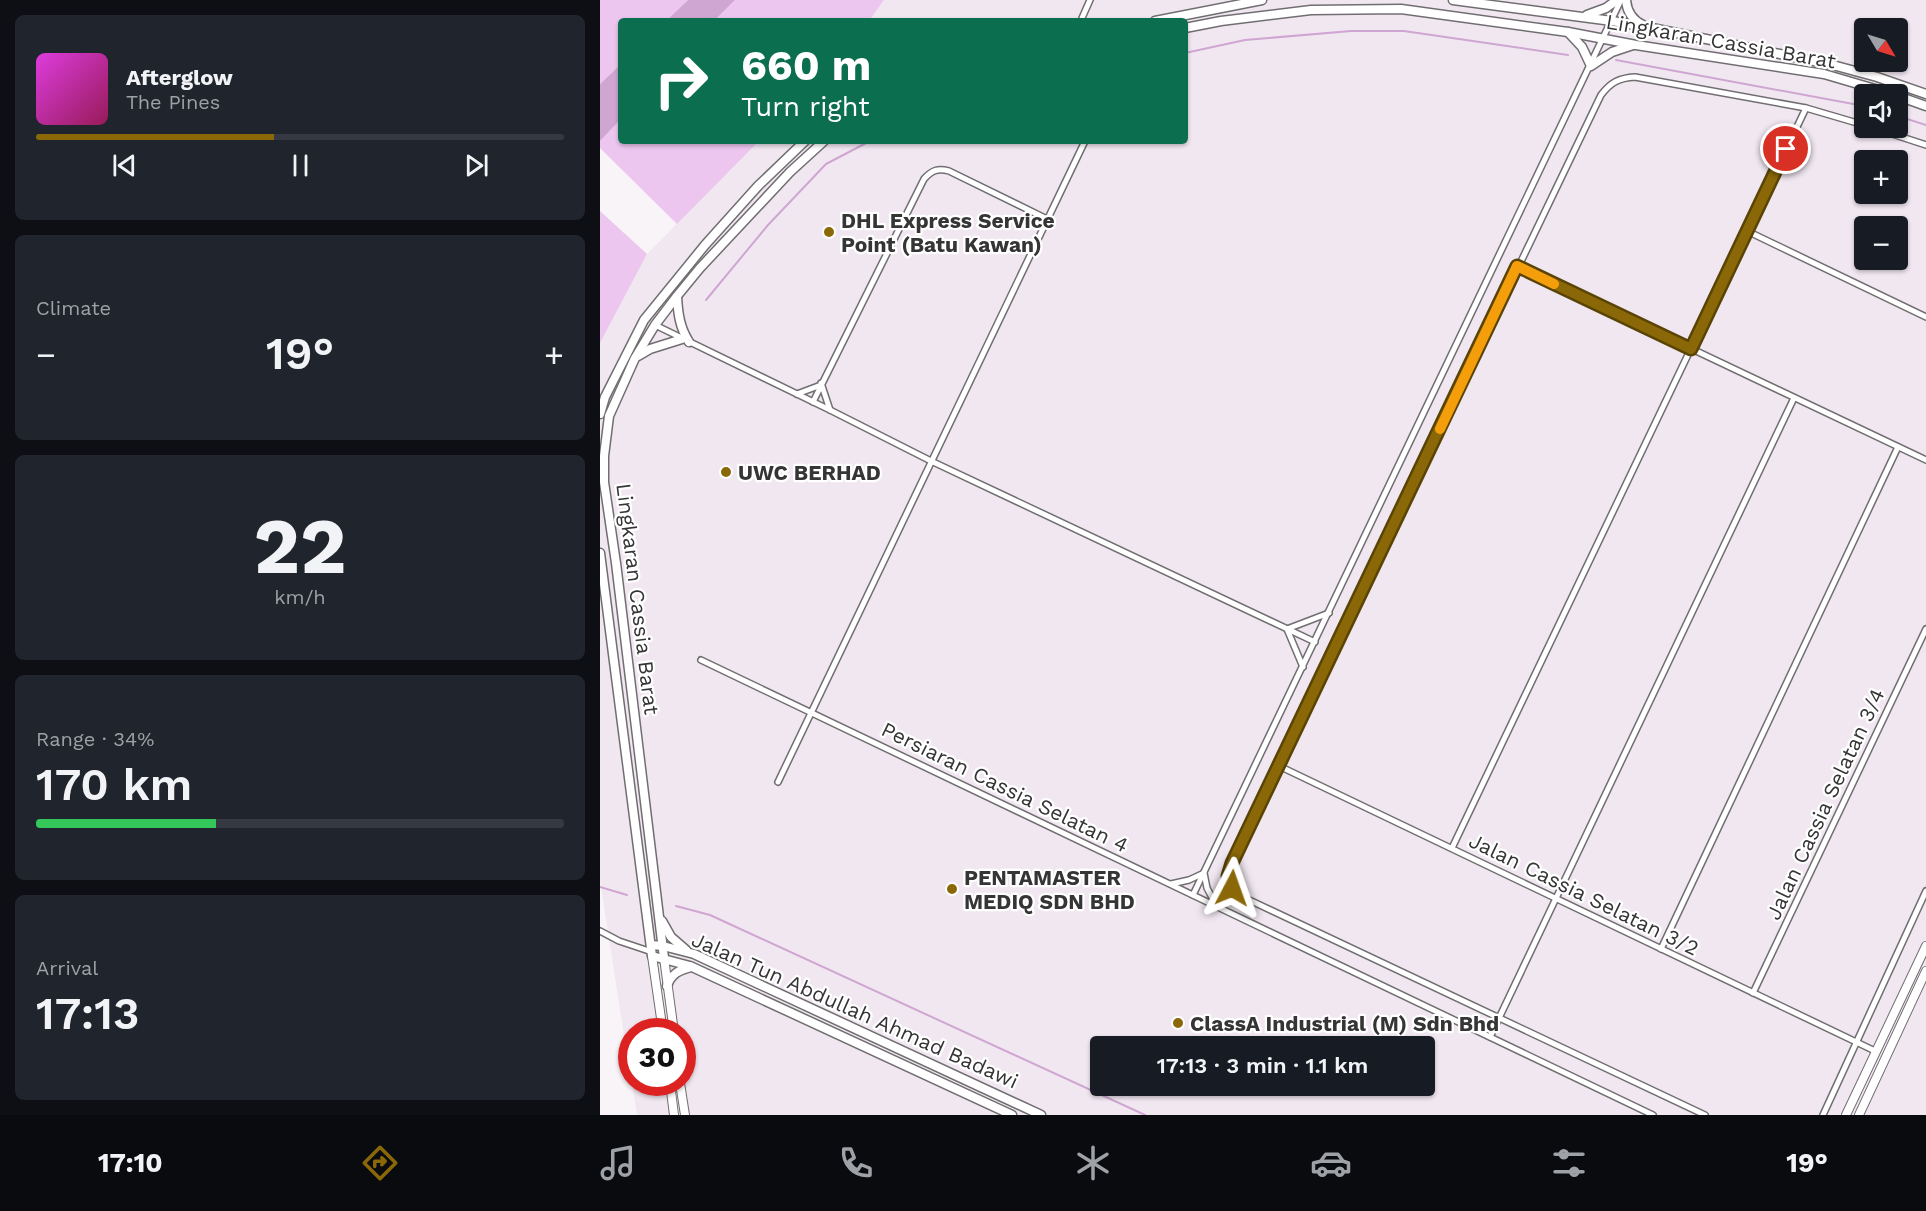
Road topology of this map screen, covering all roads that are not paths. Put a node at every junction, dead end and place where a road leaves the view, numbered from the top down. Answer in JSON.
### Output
{"nodes":[{"id":1,"x":1090,"y":0,"type":"edge"},
{"id":2,"x":1262,"y":0,"type":"edge"},
{"id":3,"x":1453,"y":0,"type":"edge"},
{"id":4,"x":1621,"y":0,"type":"edge"},
{"id":5,"x":1580,"y":16,"type":"junction"},
{"id":6,"x":1082,"y":18,"type":"dead end"},
{"id":7,"x":1170,"y":18,"type":"edge"},
{"id":8,"x":1612,"y":21,"type":"junction"},
{"id":9,"x":1188,"y":27,"type":"edge"},
{"id":10,"x":1647,"y":27,"type":"junction"},
{"id":11,"x":1568,"y":32,"type":"junction"},
{"id":12,"x":1603,"y":39,"type":"junction"},
{"id":13,"x":1636,"y":45,"type":"junction"},
{"id":14,"x":1591,"y":66,"type":"junction"},
{"id":15,"x":1858,"y":84,"type":"edge"},
{"id":16,"x":1926,"y":94,"type":"edge"},
{"id":17,"x":1908,"y":100,"type":"edge"},
{"id":18,"x":1926,"y":106,"type":"edge"},
{"id":19,"x":1806,"y":108,"type":"junction"},
{"id":20,"x":1854,"y":122,"type":"edge"},
{"id":21,"x":1905,"y":138,"type":"edge"},
{"id":22,"x":802,"y":144,"type":"edge"},
{"id":23,"x":821,"y":144,"type":"edge"},
{"id":24,"x":1084,"y":144,"type":"edge"},
{"id":25,"x":1926,"y":145,"type":"edge"},
{"id":26,"x":1047,"y":219,"type":"junction"},
{"id":27,"x":1747,"y":231,"type":"junction"},
{"id":28,"x":1517,"y":266,"type":"junction"},
{"id":29,"x":677,"y":296,"type":"junction"},
{"id":30,"x":1926,"y":317,"type":"edge"},
{"id":31,"x":655,"y":325,"type":"junction"},
{"id":32,"x":686,"y":341,"type":"junction"},
{"id":33,"x":1691,"y":349,"type":"junction"},
{"id":34,"x":635,"y":358,"type":"junction"},
{"id":35,"x":821,"y":384,"type":"junction"},
{"id":36,"x":797,"y":394,"type":"junction"},
{"id":37,"x":1794,"y":398,"type":"junction"},
{"id":38,"x":813,"y":402,"type":"junction"},
{"id":39,"x":830,"y":410,"type":"junction"},
{"id":40,"x":600,"y":414,"type":"edge"},
{"id":41,"x":1898,"y":447,"type":"junction"},
{"id":42,"x":1926,"y":460,"type":"edge"},
{"id":43,"x":931,"y":461,"type":"junction"},
{"id":44,"x":600,"y":553,"type":"edge"},
{"id":45,"x":1329,"y":613,"type":"junction"},
{"id":46,"x":1287,"y":629,"type":"junction"},
{"id":47,"x":1926,"y":629,"type":"edge"},
{"id":48,"x":1315,"y":642,"type":"junction"},
{"id":49,"x":700,"y":660,"type":"dead end"},
{"id":50,"x":1303,"y":667,"type":"junction"},
{"id":51,"x":811,"y":713,"type":"junction"},
{"id":52,"x":1279,"y":766,"type":"junction"},
{"id":53,"x":778,"y":782,"type":"dead end"},
{"id":54,"x":1452,"y":849,"type":"junction"},
{"id":55,"x":1204,"y":873,"type":"junction"},
{"id":56,"x":1170,"y":884,"type":"junction"},
{"id":57,"x":1926,"y":891,"type":"edge"},
{"id":58,"x":1193,"y":896,"type":"junction"},
{"id":59,"x":1556,"y":898,"type":"junction"},
{"id":60,"x":1216,"y":906,"type":"junction"},
{"id":61,"x":660,"y":918,"type":"junction"},
{"id":62,"x":600,"y":931,"type":"edge"},
{"id":63,"x":663,"y":946,"type":"junction"},
{"id":64,"x":1661,"y":949,"type":"junction"},
{"id":65,"x":652,"y":951,"type":"junction"},
{"id":66,"x":1925,"y":951,"type":"edge"},
{"id":67,"x":690,"y":953,"type":"junction"},
{"id":68,"x":664,"y":958,"type":"junction"},
{"id":69,"x":691,"y":967,"type":"junction"},
{"id":70,"x":1926,"y":971,"type":"edge"},
{"id":71,"x":1924,"y":980,"type":"edge"},
{"id":72,"x":667,"y":986,"type":"junction"},
{"id":73,"x":1753,"y":993,"type":"junction"},
{"id":74,"x":1499,"y":1017,"type":"junction"},
{"id":75,"x":661,"y":1018,"type":"edge"},
{"id":76,"x":672,"y":1018,"type":"edge"},
{"id":77,"x":1490,"y":1037,"type":"junction"},
{"id":78,"x":1856,"y":1042,"type":"junction"},
{"id":79,"x":1875,"y":1052,"type":"junction"},
{"id":80,"x":925,"y":1061,"type":"junction"},
{"id":81,"x":917,"y":1071,"type":"junction"},
{"id":82,"x":672,"y":1096,"type":"edge"},
{"id":83,"x":682,"y":1096,"type":"edge"},
{"id":84,"x":674,"y":1115,"type":"edge"},
{"id":85,"x":685,"y":1115,"type":"edge"},
{"id":86,"x":1011,"y":1115,"type":"edge"},
{"id":87,"x":1041,"y":1115,"type":"edge"},
{"id":88,"x":1653,"y":1115,"type":"edge"},
{"id":89,"x":1705,"y":1115,"type":"edge"},
{"id":90,"x":1823,"y":1115,"type":"edge"},
{"id":91,"x":1846,"y":1115,"type":"edge"},
{"id":92,"x":1859,"y":1115,"type":"edge"}],
"edges":[{"from":1,"to":6,"type":"street"},
{"from":2,"to":7,"type":"main road"},
{"from":3,"to":5,"type":"main road","name":"Lingkaran Cassia Barat"},
{"from":4,"to":5,"type":"main road"},
{"from":4,"to":8,"type":"street"},
{"from":4,"to":10,"type":"main road"},
{"from":5,"to":8,"type":"main road","name":"Lingkaran Cassia Barat"},
{"from":8,"to":10,"type":"main road","name":"Lingkaran Cassia Barat"},
{"from":8,"to":12,"type":"street"},
{"from":9,"to":11,"type":"main road","name":"Lingkaran Cassia Barat"},
{"from":10,"to":16,"type":"main road","name":"Lingkaran Cassia Barat"},
{"from":11,"to":12,"type":"main road","name":"Lingkaran Cassia Barat"},
{"from":11,"to":14,"type":"main road"},
{"from":12,"to":13,"type":"main road","name":"Lingkaran Cassia Barat"},
{"from":12,"to":14,"type":"street"},
{"from":13,"to":14,"type":"main road"},
{"from":13,"to":15,"type":"main road","name":"Lingkaran Cassia Barat"},
{"from":14,"to":45,"type":"street"},
{"from":17,"to":18,"type":"main road"},
{"from":19,"to":20,"type":"street"},
{"from":19,"to":27,"type":"street"},
{"from":19,"to":28,"type":"street"},
{"from":21,"to":25,"type":"street"},
{"from":22,"to":40,"type":"main road"},
{"from":23,"to":29,"type":"main road","name":"Lingkaran Cassia Barat"},
{"from":24,"to":26,"type":"street"},
{"from":26,"to":35,"type":"street"},
{"from":26,"to":43,"type":"street"},
{"from":27,"to":30,"type":"street"},
{"from":27,"to":33,"type":"street"},
{"from":28,"to":33,"type":"street"},
{"from":28,"to":52,"type":"street"},
{"from":29,"to":31,"type":"main road","name":"Lingkaran Cassia Barat"},
{"from":29,"to":32,"type":"main road"},
{"from":31,"to":32,"type":"street"},
{"from":31,"to":34,"type":"main road","name":"Lingkaran Cassia Barat"},
{"from":32,"to":34,"type":"main road"},
{"from":32,"to":36,"type":"street"},
{"from":33,"to":37,"type":"street"},
{"from":33,"to":54,"type":"street"},
{"from":34,"to":61,"type":"main road","name":"Lingkaran Cassia Barat"},
{"from":35,"to":36,"type":"street"},
{"from":35,"to":38,"type":"street"},
{"from":35,"to":39,"type":"street"},
{"from":36,"to":38,"type":"street"},
{"from":37,"to":41,"type":"street"},
{"from":37,"to":59,"type":"street"},
{"from":38,"to":39,"type":"street"},
{"from":39,"to":43,"type":"street"},
{"from":41,"to":42,"type":"street"},
{"from":41,"to":64,"type":"street"},
{"from":43,"to":46,"type":"street"},
{"from":43,"to":51,"type":"street"},
{"from":44,"to":65,"type":"main road","name":"Lingkaran Cassia Barat"},
{"from":45,"to":46,"type":"street"},
{"from":45,"to":48,"type":"street"},
{"from":46,"to":48,"type":"street"},
{"from":46,"to":50,"type":"street"},
{"from":47,"to":73,"type":"street","name":"Jalan Cassia Selatan 3/4"},
{"from":48,"to":50,"type":"street"},
{"from":49,"to":51,"type":"street","name":"Persiaran Cassia Selatan 4"},
{"from":50,"to":55,"type":"street"},
{"from":51,"to":53,"type":"street"},
{"from":51,"to":56,"type":"street","name":"Persiaran Cassia Selatan 4"},
{"from":52,"to":54,"type":"street","name":"Jalan Cassia Selatan 3/2"},
{"from":52,"to":74,"type":"street"},
{"from":54,"to":59,"type":"street","name":"Jalan Cassia Selatan 3/2"},
{"from":55,"to":56,"type":"street"},
{"from":55,"to":58,"type":"street"},
{"from":55,"to":60,"type":"street"},
{"from":56,"to":58,"type":"street","name":"Persiaran Cassia Selatan 4"},
{"from":57,"to":78,"type":"street"},
{"from":58,"to":60,"type":"street","name":"Persiaran Cassia Selatan 4"},
{"from":59,"to":64,"type":"street","name":"Jalan Cassia Selatan 3/2"},
{"from":59,"to":74,"type":"street"},
{"from":60,"to":77,"type":"street","name":"Persiaran Cassia Selatan 4"},
{"from":61,"to":63,"type":"main road","name":"Lingkaran Cassia Barat"},
{"from":61,"to":67,"type":"main road"},
{"from":62,"to":65,"type":"street"},
{"from":63,"to":65,"type":"main road","name":"Jalan Tun Abdullah Ahmad Badawi"},
{"from":63,"to":67,"type":"main road","name":"Jalan Tun Abdullah Ahmad Badawi"},
{"from":63,"to":68,"type":"main road","name":"Lingkaran Cassia Barat"},
{"from":64,"to":73,"type":"street","name":"Jalan Cassia Selatan 3/2"},
{"from":65,"to":68,"type":"main road","name":"Jalan Tun Abdullah Ahmad Badawi"},
{"from":65,"to":75,"type":"street"},
{"from":66,"to":79,"type":"street"},
{"from":67,"to":80,"type":"main road","name":"Jalan Tun Abdullah Ahmad Badawi"},
{"from":68,"to":69,"type":"main road","name":"Jalan Tun Abdullah Ahmad Badawi"},
{"from":68,"to":72,"type":"street"},
{"from":69,"to":72,"type":"main road"},
{"from":69,"to":81,"type":"main road","name":"Jalan Tun Abdullah Ahmad Badawi"},
{"from":70,"to":71,"type":"street"},
{"from":71,"to":92,"type":"street"},
{"from":72,"to":76,"type":"street"},
{"from":73,"to":78,"type":"street","name":"Jalan Cassia Selatan 3/2"},
{"from":74,"to":77,"type":"street"},
{"from":74,"to":89,"type":"street"},
{"from":77,"to":88,"type":"street","name":"Persiaran Cassia Selatan 4"},
{"from":78,"to":79,"type":"street","name":"Jalan Cassia Selatan 3/2"},
{"from":78,"to":90,"type":"street"},
{"from":79,"to":91,"type":"street"},
{"from":80,"to":81,"type":"main road"},
{"from":80,"to":87,"type":"main road","name":"Jalan Tun Abdullah Ahmad Badawi"},
{"from":81,"to":86,"type":"main road","name":"Jalan Tun Abdullah Ahmad Badawi"},
{"from":82,"to":84,"type":"street"},
{"from":83,"to":85,"type":"street"}]}
